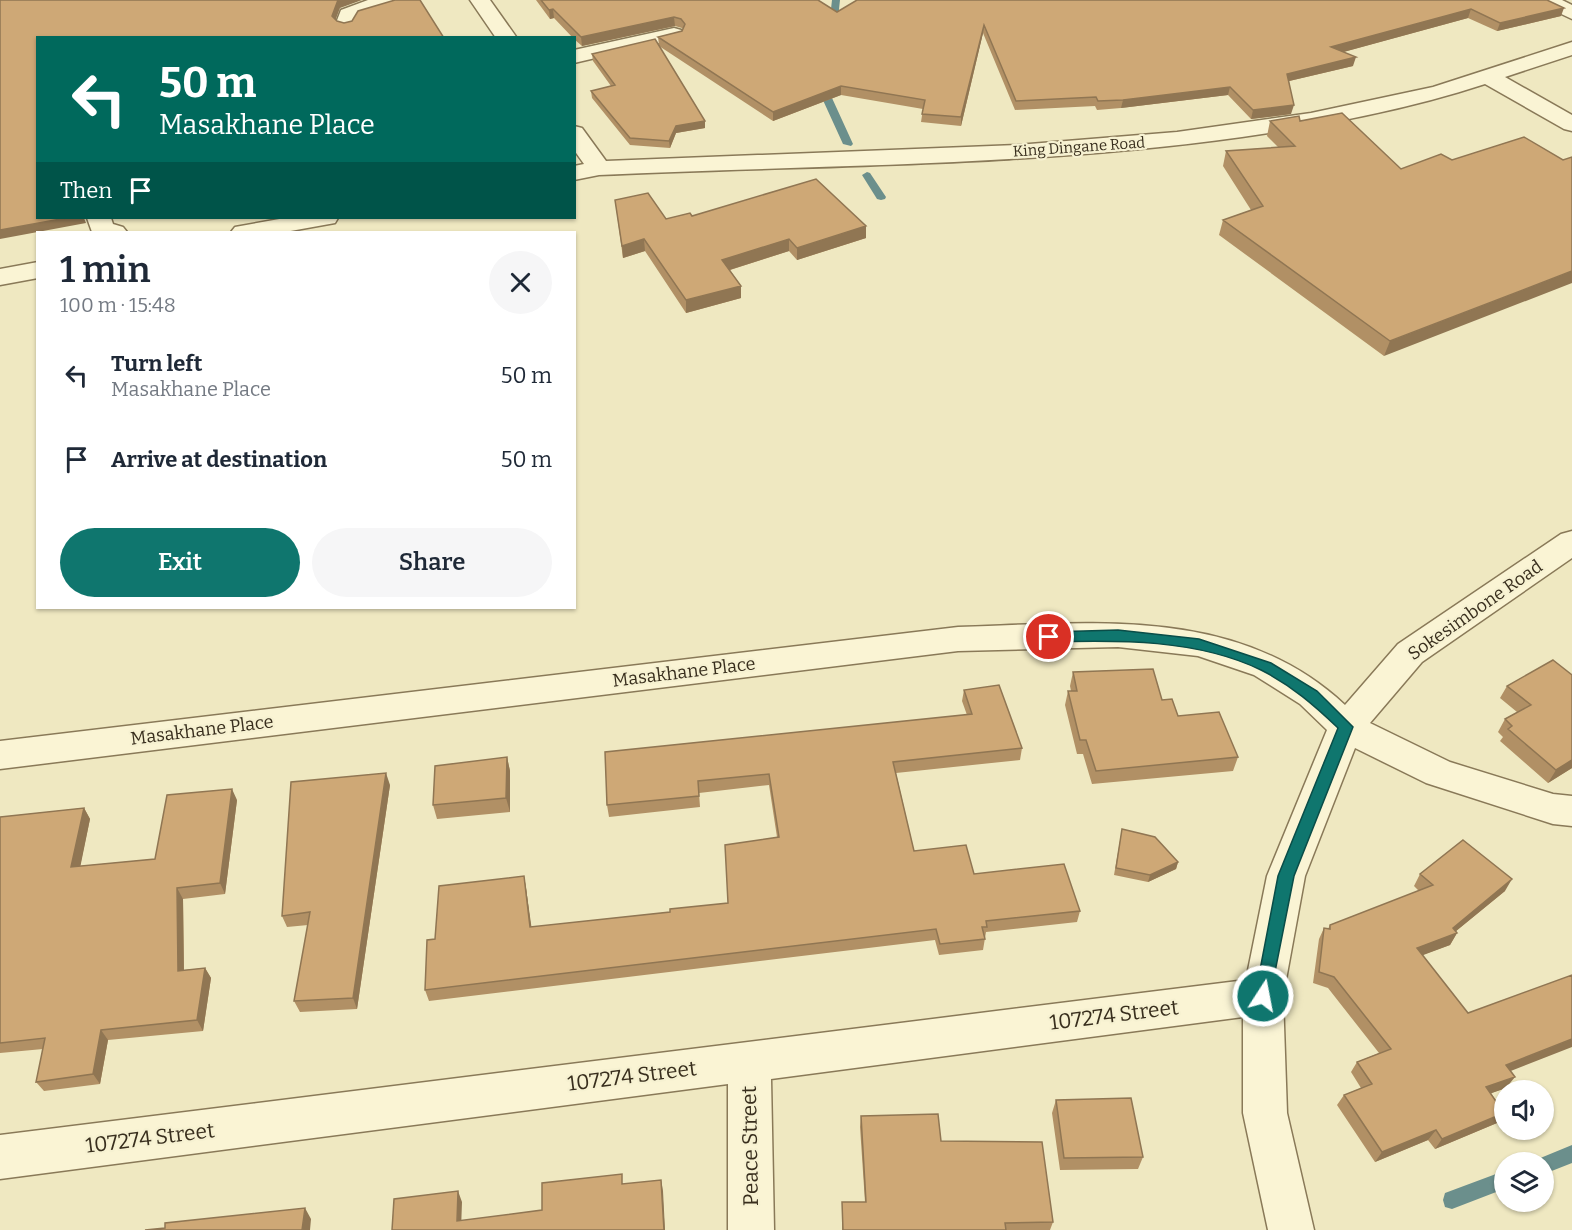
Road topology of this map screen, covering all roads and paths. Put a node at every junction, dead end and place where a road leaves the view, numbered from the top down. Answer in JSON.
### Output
{"nodes":[{"id":1,"x":395,"y":0,"type":"edge"},
{"id":2,"x":480,"y":0,"type":"edge"},
{"id":3,"x":1547,"y":0,"type":"edge"},
{"id":4,"x":1572,"y":13,"type":"edge"},
{"id":5,"x":346,"y":23,"type":"edge"},
{"id":6,"x":674,"y":34,"type":"edge"},
{"id":7,"x":506,"y":36,"type":"edge"},
{"id":8,"x":1572,"y":48,"type":"edge"},
{"id":9,"x":576,"y":57,"type":"edge"},
{"id":10,"x":1486,"y":76,"type":"junction"},
{"id":11,"x":1572,"y":124,"type":"edge"},
{"id":12,"x":576,"y":136,"type":"edge"},
{"id":13,"x":599,"y":168,"type":"junction"},
{"id":14,"x":576,"y":172,"type":"edge"},
{"id":15,"x":99,"y":219,"type":"edge"},
{"id":16,"x":320,"y":219,"type":"edge"},
{"id":17,"x":108,"y":231,"type":"edge"},
{"id":18,"x":250,"y":231,"type":"edge"},
{"id":19,"x":36,"y":270,"type":"edge"},
{"id":20,"x":0,"y":277,"type":"edge"},
{"id":21,"x":1572,"y":542,"type":"edge"},
{"id":22,"x":1346,"y":727,"type":"junction"},
{"id":23,"x":0,"y":755,"type":"edge"},
{"id":24,"x":1572,"y":811,"type":"edge"},
{"id":25,"x":1263,"y":996,"type":"junction"},
{"id":26,"x":749,"y":1061,"type":"junction"},
{"id":27,"x":0,"y":1157,"type":"edge"},
{"id":28,"x":751,"y":1230,"type":"edge"},
{"id":29,"x":1291,"y":1230,"type":"edge"}],
"edges":[{"from":1,"to":5,"type":"street"},
{"from":2,"to":7,"type":"street"},
{"from":3,"to":4,"type":"street"},
{"from":6,"to":9,"type":"street"},
{"from":8,"to":10,"type":"street","name":"King Dingane Road"},
{"from":10,"to":11,"type":"street"},
{"from":10,"to":13,"type":"street","name":"King Dingane Road"},
{"from":12,"to":13,"type":"street"},
{"from":13,"to":14,"type":"street","name":"King Dingane Road"},
{"from":15,"to":17,"type":"street"},
{"from":16,"to":18,"type":"street"},
{"from":19,"to":20,"type":"street"},
{"from":21,"to":22,"type":"street","name":"Sokesimbone Road"},
{"from":22,"to":23,"type":"street","name":"Masakhane Place"},
{"from":22,"to":24,"type":"street","name":"Masakhane Place"},
{"from":22,"to":25,"type":"street","name":"Sokesimbone Road"},
{"from":25,"to":26,"type":"street","name":"107274 Street"},
{"from":25,"to":29,"type":"street","name":"Sokesimbone Road"},
{"from":26,"to":27,"type":"street","name":"107274 Street"},
{"from":26,"to":28,"type":"street","name":"Peace Street"}]}
